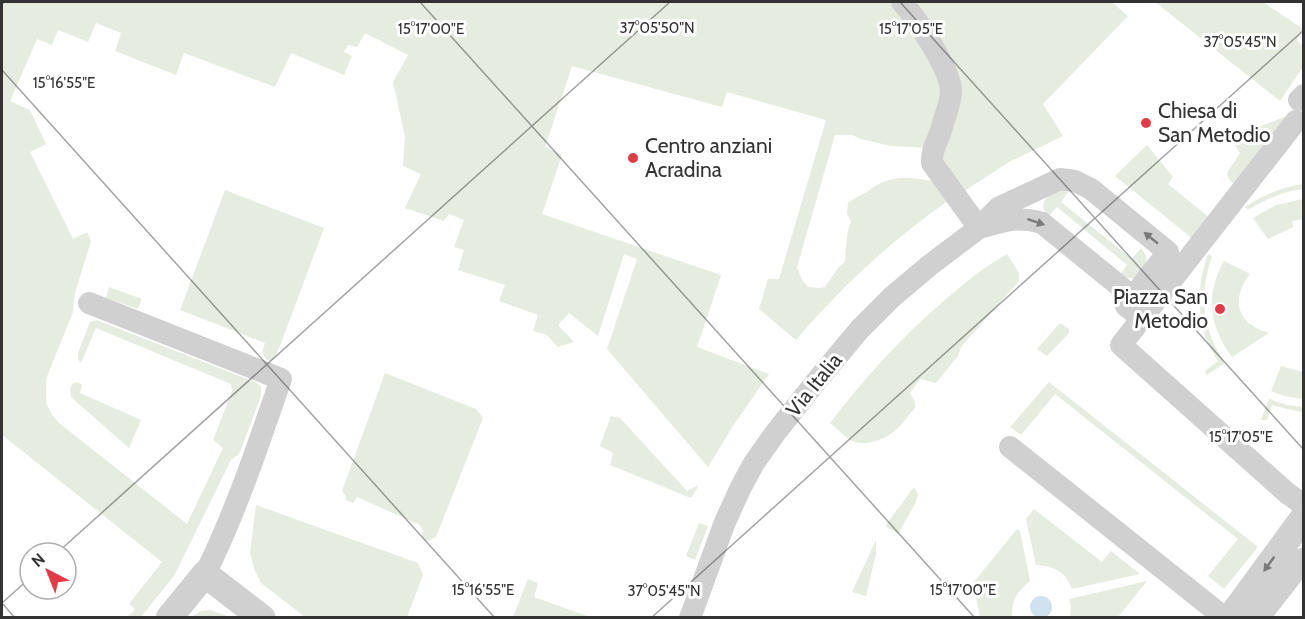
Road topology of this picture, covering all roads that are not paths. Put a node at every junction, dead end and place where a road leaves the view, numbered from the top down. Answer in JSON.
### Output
{"nodes":[{"id":1,"x":902,"y":2,"type":"edge"},
{"id":2,"x":1300,"y":105,"type":"edge"},
{"id":3,"x":979,"y":228,"type":"junction"},
{"id":4,"x":1133,"y":297,"type":"junction"},
{"id":5,"x":89,"y":303,"type":"dead end"},
{"id":6,"x":1142,"y":318,"type":"junction"},
{"id":7,"x":1010,"y":447,"type":"dead end"},
{"id":8,"x":1304,"y":505,"type":"edge"},
{"id":9,"x":1304,"y":517,"type":"edge"},
{"id":10,"x":1304,"y":561,"type":"edge"},
{"id":11,"x":205,"y":574,"type":"junction"},
{"id":12,"x":703,"y":583,"type":"junction"},
{"id":13,"x":169,"y":618,"type":"edge"},
{"id":14,"x":262,"y":618,"type":"edge"},
{"id":15,"x":690,"y":618,"type":"edge"},
{"id":16,"x":704,"y":618,"type":"edge"},
{"id":17,"x":1225,"y":618,"type":"edge"},
{"id":18,"x":1230,"y":618,"type":"edge"},
{"id":19,"x":1255,"y":618,"type":"edge"}],
"edges":[{"from":1,"to":3,"type":"street"},
{"from":2,"to":6,"type":"street"},
{"from":3,"to":4,"type":"street","one_way":true},
{"from":4,"to":3,"type":"street","name":"Via Italia","one_way":true},
{"from":3,"to":12,"type":"street","name":"Via Italia"},
{"from":4,"to":6,"type":"street"},
{"from":5,"to":11,"type":"street"},
{"from":6,"to":8,"type":"street"},
{"from":7,"to":17,"type":"street"},
{"from":9,"to":18,"type":"street","one_way":true},
{"from":10,"to":19,"type":"street"},
{"from":11,"to":13,"type":"street"},
{"from":11,"to":14,"type":"street"},
{"from":12,"to":15,"type":"street","name":"Via Italia"},
{"from":12,"to":16,"type":"street"}]}
